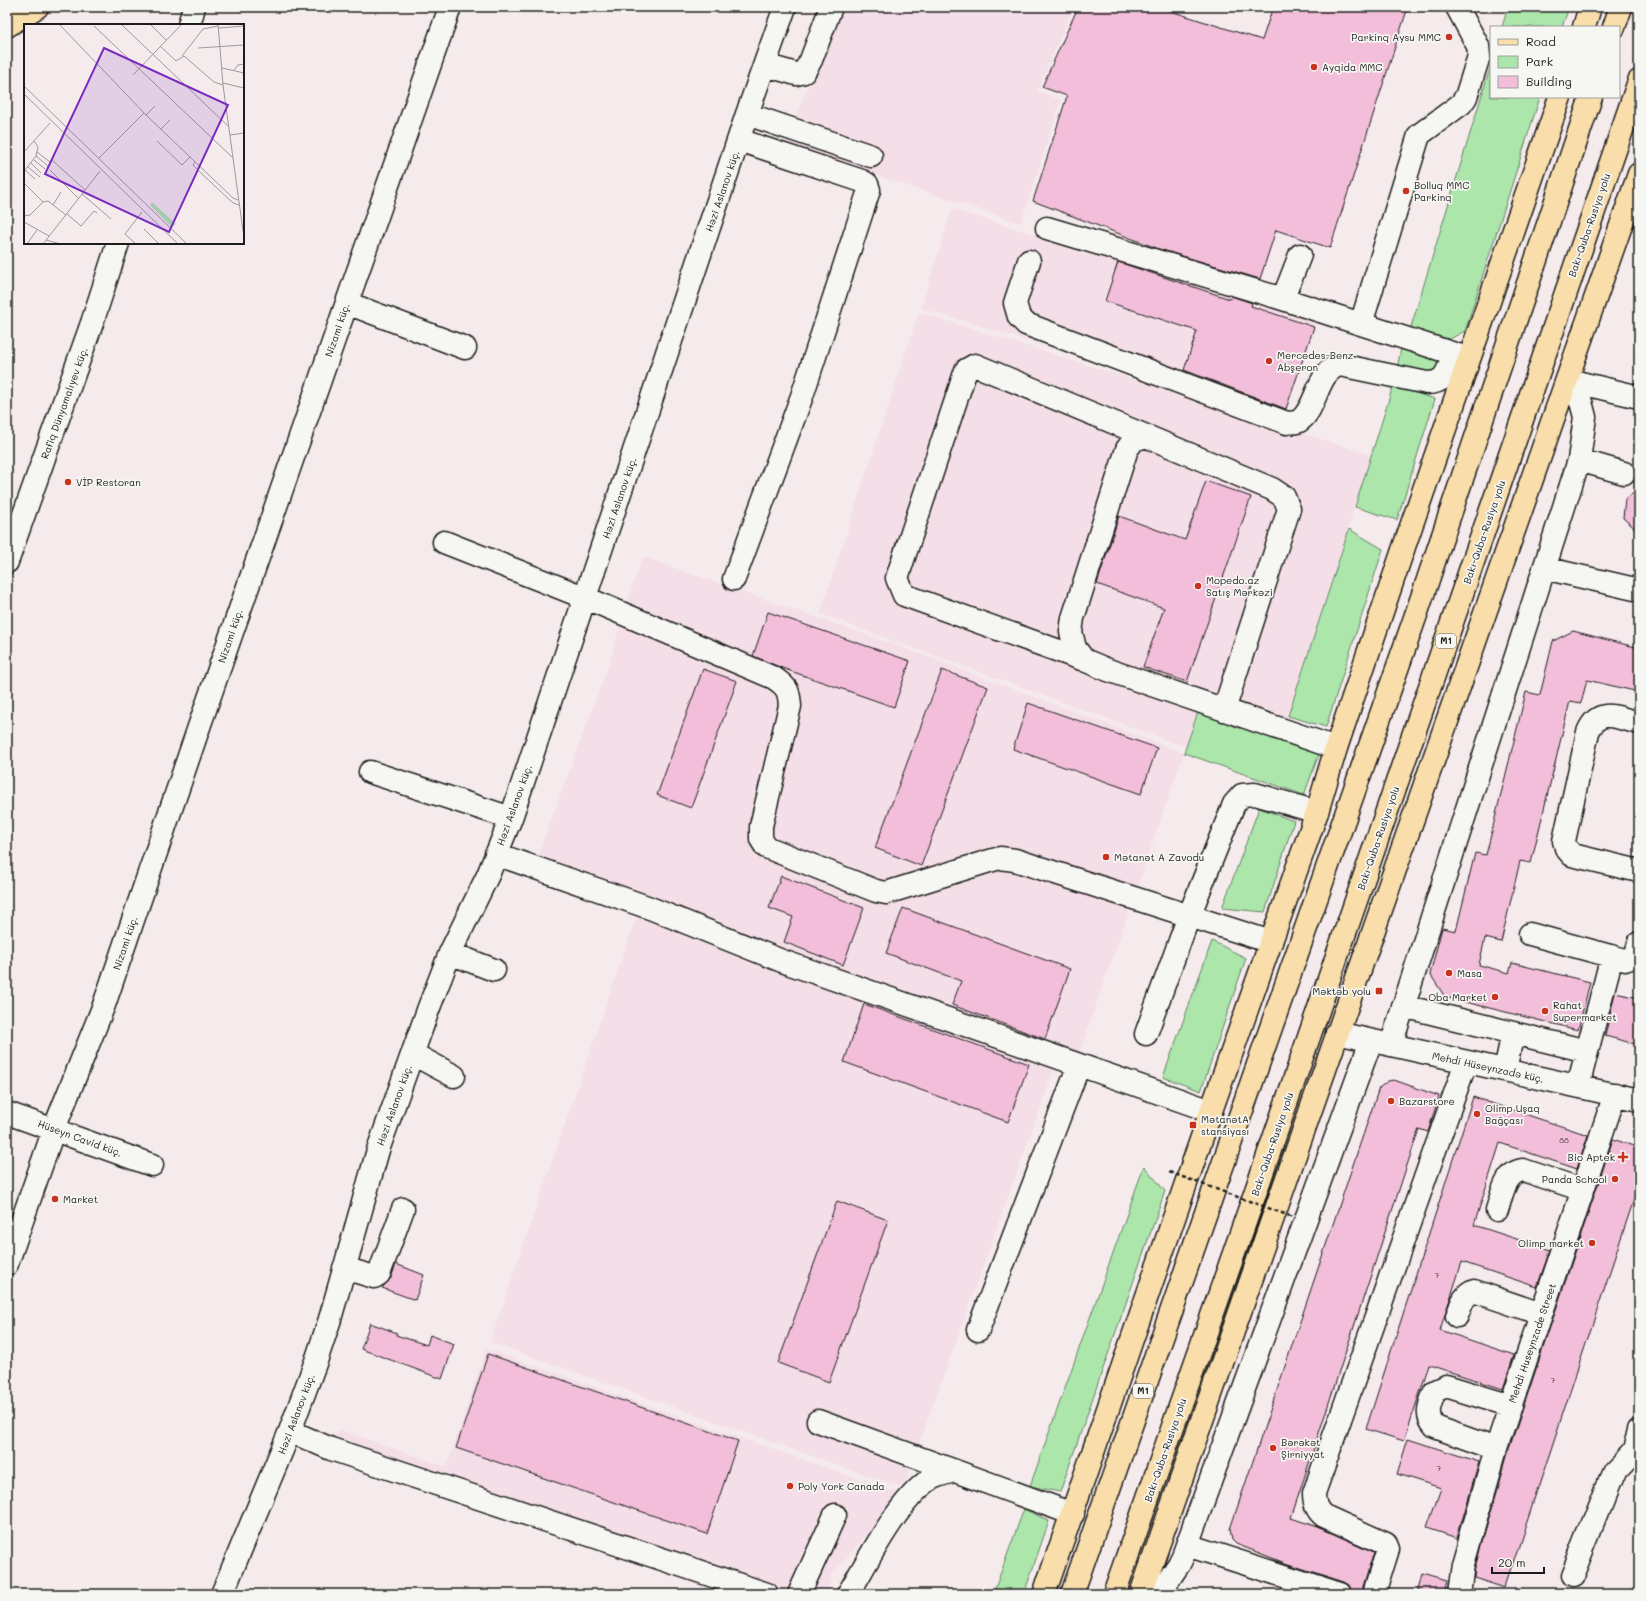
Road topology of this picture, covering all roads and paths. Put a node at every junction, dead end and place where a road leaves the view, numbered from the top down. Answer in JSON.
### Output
{"nodes":[{"id":1,"x":37,"y":7,"type":"edge"},
{"id":2,"x":194,"y":7,"type":"edge"},
{"id":3,"x":450,"y":7,"type":"edge"},
{"id":4,"x":785,"y":7,"type":"edge"},
{"id":5,"x":831,"y":7,"type":"edge"},
{"id":6,"x":1457,"y":7,"type":"edge"},
{"id":7,"x":1590,"y":7,"type":"edge"},
{"id":8,"x":1621,"y":7,"type":"edge"},
{"id":9,"x":189,"y":24,"type":"edge"},
{"id":10,"x":7,"y":26,"type":"edge"},
{"id":11,"x":1584,"y":26,"type":"edge"},
{"id":12,"x":1614,"y":26,"type":"edge"},
{"id":13,"x":765,"y":65,"type":"junction"},
{"id":14,"x":1639,"y":81,"type":"edge"},
{"id":15,"x":1560,"y":98,"type":"edge"},
{"id":16,"x":1591,"y":98,"type":"edge"},
{"id":17,"x":748,"y":114,"type":"junction"},
{"id":18,"x":739,"y":140,"type":"junction"},
{"id":19,"x":871,"y":156,"type":"dead end"},
{"id":20,"x":1639,"y":174,"type":"edge"},
{"id":21,"x":1047,"y":228,"type":"dead end"},
{"id":22,"x":118,"y":244,"type":"edge"},
{"id":23,"x":1300,"y":255,"type":"dead end"},
{"id":24,"x":1029,"y":261,"type":"dead end"},
{"id":25,"x":1283,"y":299,"type":"junction"},
{"id":26,"x":347,"y":303,"type":"junction"},
{"id":27,"x":1361,"y":324,"type":"junction"},
{"id":28,"x":465,"y":348,"type":"dead end"},
{"id":29,"x":1462,"y":356,"type":"junction"},
{"id":30,"x":1568,"y":380,"type":"junction"},
{"id":31,"x":1490,"y":397,"type":"junction"},
{"id":32,"x":1639,"y":397,"type":"edge"},
{"id":33,"x":1146,"y":436,"type":"junction"},
{"id":34,"x":1579,"y":460,"type":"junction"},
{"id":35,"x":1624,"y":473,"type":"dead end"},
{"id":36,"x":444,"y":542,"type":"dead end"},
{"id":37,"x":1405,"y":544,"type":"junction"},
{"id":38,"x":7,"y":562,"type":"edge"},
{"id":39,"x":1544,"y":568,"type":"junction"},
{"id":40,"x":734,"y":579,"type":"dead end"},
{"id":41,"x":1639,"y":590,"type":"edge"},
{"id":42,"x":586,"y":598,"type":"junction"},
{"id":43,"x":1084,"y":660,"type":"junction"},
{"id":44,"x":1224,"y":710,"type":"junction"},
{"id":45,"x":1639,"y":724,"type":"edge"},
{"id":46,"x":1336,"y":748,"type":"junction"},
{"id":47,"x":370,"y":772,"type":"dead end"},
{"id":48,"x":1317,"y":812,"type":"junction"},
{"id":49,"x":510,"y":818,"type":"junction"},
{"id":50,"x":496,"y":854,"type":"junction"},
{"id":51,"x":1639,"y":871,"type":"edge"},
{"id":52,"x":1189,"y":916,"type":"junction"},
{"id":53,"x":1530,"y":934,"type":"dead end"},
{"id":54,"x":1271,"y":942,"type":"junction"},
{"id":55,"x":1639,"y":943,"type":"edge"},
{"id":56,"x":450,"y":953,"type":"junction"},
{"id":57,"x":1612,"y":956,"type":"junction"},
{"id":58,"x":494,"y":970,"type":"dead end"},
{"id":59,"x":1403,"y":1006,"type":"junction"},
{"id":60,"x":1337,"y":1033,"type":"junction"},
{"id":61,"x":1513,"y":1033,"type":"junction"},
{"id":62,"x":1146,"y":1034,"type":"dead end"},
{"id":63,"x":1380,"y":1043,"type":"junction"},
{"id":64,"x":1587,"y":1051,"type":"junction"},
{"id":65,"x":413,"y":1054,"type":"junction"},
{"id":66,"x":1466,"y":1062,"type":"junction"},
{"id":67,"x":1079,"y":1065,"type":"junction"},
{"id":68,"x":1505,"y":1070,"type":"junction"},
{"id":69,"x":454,"y":1076,"type":"dead end"},
{"id":70,"x":1578,"y":1086,"type":"junction"},
{"id":71,"x":1615,"y":1094,"type":"junction"},
{"id":72,"x":1639,"y":1100,"type":"edge"},
{"id":73,"x":1211,"y":1110,"type":"junction"},
{"id":74,"x":7,"y":1113,"type":"edge"},
{"id":75,"x":54,"y":1129,"type":"junction"},
{"id":76,"x":152,"y":1165,"type":"dead end"},
{"id":77,"x":1169,"y":1172,"type":"dead end"},
{"id":78,"x":1214,"y":1188,"type":"junction"},
{"id":79,"x":1583,"y":1190,"type":"junction"},
{"id":80,"x":1252,"y":1202,"type":"junction"},
{"id":81,"x":403,"y":1208,"type":"dead end"},
{"id":82,"x":1497,"y":1210,"type":"dead end"},
{"id":83,"x":1293,"y":1217,"type":"dead end"},
{"id":84,"x":7,"y":1264,"type":"edge"},
{"id":85,"x":344,"y":1268,"type":"junction"},
{"id":86,"x":1542,"y":1314,"type":"junction"},
{"id":87,"x":1457,"y":1316,"type":"dead end"},
{"id":88,"x":978,"y":1330,"type":"dead end"},
{"id":89,"x":1511,"y":1406,"type":"junction"},
{"id":90,"x":818,"y":1421,"type":"dead end"},
{"id":91,"x":1639,"y":1428,"type":"edge"},
{"id":92,"x":290,"y":1431,"type":"junction"},
{"id":93,"x":1496,"y":1449,"type":"junction"},
{"id":94,"x":955,"y":1471,"type":"junction"},
{"id":95,"x":1073,"y":1514,"type":"junction"},
{"id":96,"x":834,"y":1515,"type":"dead end"},
{"id":97,"x":1187,"y":1545,"type":"junction"},
{"id":98,"x":1572,"y":1576,"type":"dead end"},
{"id":99,"x":222,"y":1594,"type":"edge"},
{"id":100,"x":767,"y":1594,"type":"edge"},
{"id":101,"x":799,"y":1594,"type":"edge"},
{"id":102,"x":848,"y":1594,"type":"edge"},
{"id":103,"x":1044,"y":1594,"type":"edge"},
{"id":104,"x":1072,"y":1594,"type":"edge"},
{"id":105,"x":1114,"y":1594,"type":"edge"},
{"id":106,"x":1141,"y":1594,"type":"edge"},
{"id":107,"x":1159,"y":1594,"type":"edge"},
{"id":108,"x":1340,"y":1594,"type":"edge"},
{"id":109,"x":1374,"y":1594,"type":"edge"},
{"id":110,"x":1459,"y":1594,"type":"edge"}],
"edges":[{"from":1,"to":10,"type":"main road"},
{"from":2,"to":9,"type":"street"},
{"from":3,"to":26,"type":"street","name":"Nizami küç."},
{"from":4,"to":13,"type":"street","name":"Həzi Aslanov küç."},
{"from":5,"to":13,"type":"street"},
{"from":6,"to":27,"type":"street"},
{"from":7,"to":11,"type":"main road"},
{"from":8,"to":12,"type":"main road"},
{"from":13,"to":17,"type":"street","name":"Həzi Aslanov küç."},
{"from":14,"to":80,"type":"main road","name":"Bakı-Quba-Rusiya yolu","number":"M1"},
{"from":15,"to":29,"type":"main road"},
{"from":16,"to":31,"type":"main road","number":"M1"},
{"from":17,"to":18,"type":"street","name":"Həzi Aslanov küç."},
{"from":17,"to":19,"type":"street"},
{"from":18,"to":40,"type":"street"},
{"from":18,"to":42,"type":"street","name":"Həzi Aslanov küç."},
{"from":20,"to":30,"type":"main road"},
{"from":21,"to":25,"type":"street"},
{"from":22,"to":38,"type":"street","name":"Rafiq Dünyamalıyev küç."},
{"from":23,"to":25,"type":"street"},
{"from":24,"to":29,"type":"street"},
{"from":25,"to":27,"type":"street"},
{"from":26,"to":28,"type":"street"},
{"from":26,"to":75,"type":"street","name":"Nizami küç."},
{"from":27,"to":29,"type":"street"},
{"from":29,"to":37,"type":"main road"},
{"from":30,"to":32,"type":"street"},
{"from":30,"to":34,"type":"street"},
{"from":30,"to":60,"type":"main road"},
{"from":31,"to":37,"type":"main road"},
{"from":31,"to":78,"type":"main road","number":"M1"},
{"from":33,"to":43,"type":"street"},
{"from":33,"to":43,"type":"street"},
{"from":33,"to":44,"type":"street"},
{"from":34,"to":35,"type":"street"},
{"from":34,"to":39,"type":"street"},
{"from":36,"to":42,"type":"street"},
{"from":37,"to":46,"type":"main road"},
{"from":39,"to":41,"type":"street"},
{"from":39,"to":59,"type":"street"},
{"from":42,"to":49,"type":"street","name":"Həzi Aslanov küç."},
{"from":42,"to":52,"type":"street"},
{"from":43,"to":44,"type":"street"},
{"from":44,"to":46,"type":"street"},
{"from":45,"to":51,"type":"street"},
{"from":46,"to":48,"type":"main road"},
{"from":47,"to":49,"type":"street"},
{"from":48,"to":52,"type":"street"},
{"from":48,"to":54,"type":"main road"},
{"from":49,"to":50,"type":"street","name":"Həzi Aslanov küç."},
{"from":50,"to":56,"type":"street","name":"Həzi Aslanov küç."},
{"from":50,"to":67,"type":"street"},
{"from":52,"to":54,"type":"street"},
{"from":52,"to":62,"type":"street"},
{"from":53,"to":57,"type":"street"},
{"from":54,"to":73,"type":"main road"},
{"from":55,"to":57,"type":"street"},
{"from":56,"to":58,"type":"street"},
{"from":56,"to":65,"type":"street","name":"Həzi Aslanov küç."},
{"from":57,"to":64,"type":"street"},
{"from":59,"to":61,"type":"street"},
{"from":59,"to":63,"type":"street"},
{"from":60,"to":63,"type":"street","name":"Mehdi Hüseynzadə küç."},
{"from":60,"to":106,"type":"main road"},
{"from":61,"to":64,"type":"street"},
{"from":61,"to":68,"type":"street"},
{"from":63,"to":66,"type":"street","name":"Mehdi Hüseynzadə küç."},
{"from":63,"to":97,"type":"street"},
{"from":64,"to":70,"type":"street"},
{"from":65,"to":69,"type":"street"},
{"from":65,"to":85,"type":"street","name":"Həzi Aslanov küç."},
{"from":66,"to":68,"type":"street","name":"Mehdi Hüseynzadə küç."},
{"from":66,"to":109,"type":"street"},
{"from":67,"to":73,"type":"street"},
{"from":67,"to":88,"type":"street"},
{"from":68,"to":70,"type":"street","name":"Mehdi Hüseynzadə küç."},
{"from":70,"to":71,"type":"street","name":"Mehdi Hüseynzadə küç."},
{"from":71,"to":72,"type":"street","name":"Mehdi Hüseynzadə küç."},
{"from":71,"to":79,"type":"street","name":"Mehdi Huseynzadе Street"},
{"from":73,"to":95,"type":"main road"},
{"from":74,"to":75,"type":"street","name":"Hüseyn Cavid küç."},
{"from":75,"to":76,"type":"street","name":"Hüseyn Cavid küç."},
{"from":75,"to":84,"type":"street","name":"Nizami küç."},
{"from":77,"to":78,"type":"path","bridge":true},
{"from":78,"to":80,"type":"path","bridge":true},
{"from":78,"to":104,"type":"main road","number":"M1"},
{"from":79,"to":82,"type":"street"},
{"from":79,"to":86,"type":"street","name":"Mehdi Huseynzadе Street"},
{"from":80,"to":83,"type":"path","bridge":true},
{"from":80,"to":105,"type":"main road","name":"Bakı-Quba-Rusiya yolu","number":"M1"},
{"from":81,"to":85,"type":"street"},
{"from":85,"to":92,"type":"street","name":"Həzi Aslanov küç."},
{"from":86,"to":87,"type":"street"},
{"from":86,"to":89,"type":"street","name":"Mehdi Huseynzadе Street"},
{"from":89,"to":93,"type":"street","name":"Mehdi Huseynzadе Street"},
{"from":89,"to":93,"type":"street"},
{"from":90,"to":94,"type":"street"},
{"from":91,"to":98,"type":"street"},
{"from":92,"to":99,"type":"street","name":"Həzi Aslanov küç."},
{"from":92,"to":100,"type":"street"},
{"from":93,"to":110,"type":"street","name":"Mehdi Huseynzadе Street"},
{"from":94,"to":95,"type":"street"},
{"from":94,"to":102,"type":"street"},
{"from":95,"to":103,"type":"main road"},
{"from":96,"to":101,"type":"street"},
{"from":97,"to":107,"type":"street"},
{"from":97,"to":108,"type":"street"}]}
